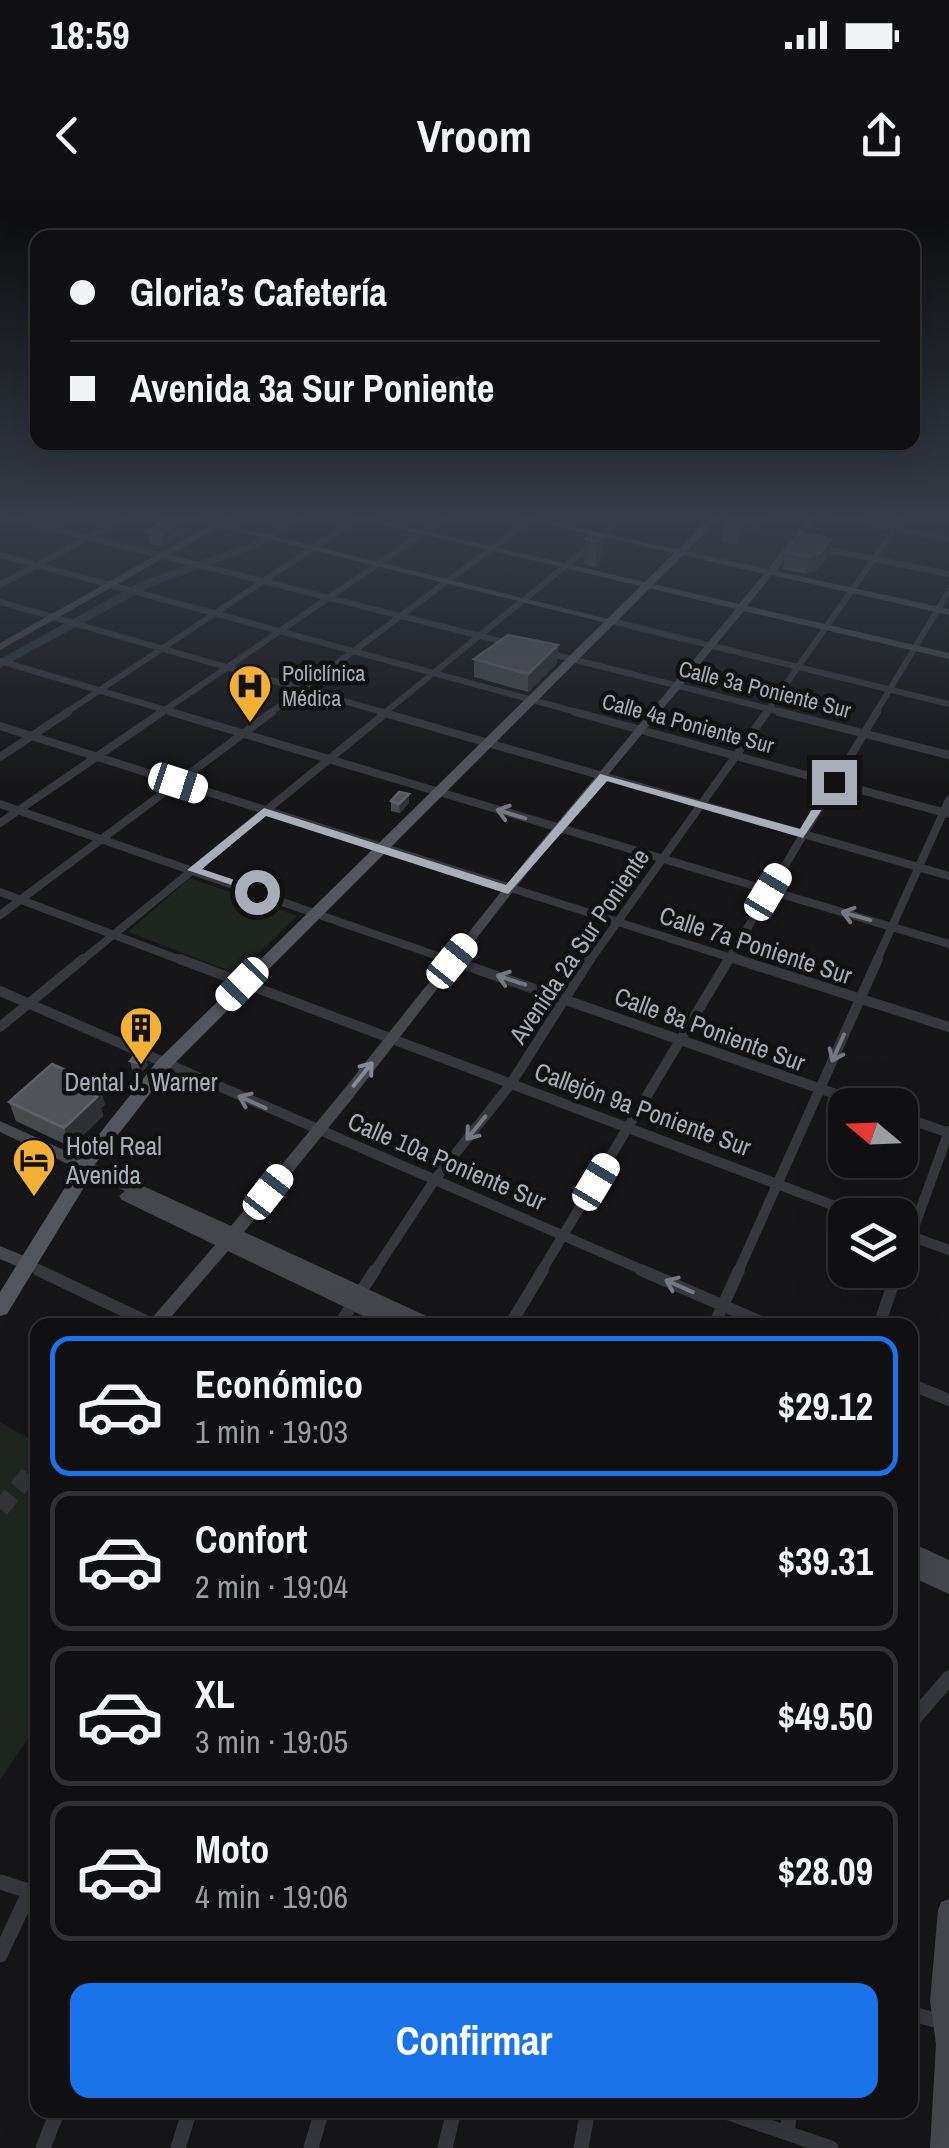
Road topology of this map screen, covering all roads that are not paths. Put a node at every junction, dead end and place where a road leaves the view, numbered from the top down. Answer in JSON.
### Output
{"nodes":[{"id":1,"x":19,"y":607,"type":"edge"},
{"id":2,"x":76,"y":607,"type":"edge"},
{"id":3,"x":197,"y":607,"type":"edge"},
{"id":4,"x":224,"y":607,"type":"edge"},
{"id":5,"x":319,"y":607,"type":"edge"},
{"id":6,"x":368,"y":607,"type":"edge"},
{"id":7,"x":417,"y":607,"type":"edge"},
{"id":8,"x":516,"y":607,"type":"edge"},
{"id":9,"x":558,"y":607,"type":"edge"},
{"id":10,"x":625,"y":607,"type":"edge"},
{"id":11,"x":737,"y":607,"type":"edge"},
{"id":12,"x":842,"y":607,"type":"edge"},
{"id":13,"x":923,"y":607,"type":"edge"},
{"id":14,"x":939,"y":607,"type":"edge"},
{"id":15,"x":742,"y":608,"type":"junction"},
{"id":16,"x":937,"y":610,"type":"junction"},
{"id":17,"x":216,"y":612,"type":"junction"},
{"id":18,"x":949,"y":612,"type":"edge"},
{"id":19,"x":59,"y":617,"type":"junction"},
{"id":20,"x":404,"y":617,"type":"junction"},
{"id":21,"x":611,"y":620,"type":"junction"},
{"id":22,"x":826,"y":628,"type":"junction"},
{"id":23,"x":284,"y":631,"type":"junction"},
{"id":24,"x":480,"y":636,"type":"junction"},
{"id":25,"x":710,"y":644,"type":"junction"},
{"id":26,"x":516,"y":645,"type":"edge"},
{"id":27,"x":0,"y":647,"type":"edge"},
{"id":28,"x":162,"y":648,"type":"junction"},
{"id":29,"x":914,"y":648,"type":"junction"},
{"id":30,"x":535,"y":650,"type":"edge"},
{"id":31,"x":358,"y":652,"type":"junction"},
{"id":32,"x":949,"y":656,"type":"edge"},
{"id":33,"x":572,"y":658,"type":"junction"},
{"id":34,"x":4,"y":662,"type":"edge"},
{"id":35,"x":798,"y":666,"type":"junction"},
{"id":36,"x":229,"y":667,"type":"junction"},
{"id":37,"x":435,"y":673,"type":"junction"},
{"id":38,"x":677,"y":686,"type":"junction"},
{"id":39,"x":306,"y":689,"type":"junction"},
{"id":40,"x":99,"y":690,"type":"junction"},
{"id":41,"x":890,"y":690,"type":"junction"},
{"id":42,"x":534,"y":698,"type":"junction"},
{"id":43,"x":949,"y":704,"type":"edge"},
{"id":44,"x":769,"y":709,"type":"junction"},
{"id":45,"x":166,"y":710,"type":"junction"},
{"id":46,"x":385,"y":712,"type":"junction"},
{"id":47,"x":0,"y":726,"type":"edge"},
{"id":48,"x":644,"y":729,"type":"junction"},
{"id":49,"x":864,"y":732,"type":"junction"},
{"id":50,"x":246,"y":734,"type":"junction"},
{"id":51,"x":32,"y":736,"type":"junction"},
{"id":52,"x":489,"y":742,"type":"junction"},
{"id":53,"x":736,"y":754,"type":"junction"},
{"id":54,"x":949,"y":755,"type":"edge"},
{"id":55,"x":0,"y":758,"type":"edge"},
{"id":56,"x":96,"y":758,"type":"junction"},
{"id":57,"x":327,"y":758,"type":"junction"},
{"id":58,"x":604,"y":777,"type":"junction"},
{"id":59,"x":834,"y":782,"type":"junction"},
{"id":60,"x":178,"y":783,"type":"junction"},
{"id":61,"x":438,"y":791,"type":"junction"},
{"id":62,"x":949,"y":800,"type":"edge"},
{"id":63,"x":0,"y":804,"type":"edge"},
{"id":64,"x":702,"y":805,"type":"junction"},
{"id":65,"x":19,"y":810,"type":"junction"},
{"id":66,"x":264,"y":812,"type":"junction"},
{"id":67,"x":946,"y":814,"type":"edge"},
{"id":68,"x":0,"y":823,"type":"edge"},
{"id":69,"x":558,"y":828,"type":"junction"},
{"id":70,"x":803,"y":834,"type":"junction"},
{"id":71,"x":102,"y":839,"type":"junction"},
{"id":72,"x":378,"y":848,"type":"junction"},
{"id":73,"x":661,"y":860,"type":"junction"},
{"id":74,"x":918,"y":868,"type":"junction"},
{"id":75,"x":193,"y":870,"type":"junction"},
{"id":76,"x":949,"y":876,"type":"edge"},
{"id":77,"x":508,"y":890,"type":"junction"},
{"id":78,"x":0,"y":892,"type":"edge"},
{"id":79,"x":768,"y":892,"type":"junction"},
{"id":80,"x":20,"y":900,"type":"junction"},
{"id":81,"x":314,"y":912,"type":"junction"},
{"id":82,"x":0,"y":915,"type":"edge"},
{"id":83,"x":616,"y":921,"type":"junction"},
{"id":84,"x":892,"y":927,"type":"junction"},
{"id":85,"x":114,"y":935,"type":"junction"},
{"id":86,"x":949,"y":944,"type":"edge"},
{"id":87,"x":730,"y":957,"type":"junction"},
{"id":88,"x":452,"y":961,"type":"junction"},
{"id":89,"x":242,"y":984,"type":"junction"},
{"id":90,"x":0,"y":991,"type":"edge"},
{"id":91,"x":563,"y":998,"type":"junction"},
{"id":92,"x":860,"y":999,"type":"junction"},
{"id":93,"x":29,"y":1003,"type":"junction"},
{"id":94,"x":0,"y":1027,"type":"edge"},
{"id":95,"x":949,"y":1027,"type":"edge"},
{"id":96,"x":681,"y":1039,"type":"junction"},
{"id":97,"x":392,"y":1040,"type":"junction"},
{"id":98,"x":164,"y":1064,"type":"junction"},
{"id":99,"x":510,"y":1085,"type":"junction"},
{"id":100,"x":820,"y":1089,"type":"junction"},
{"id":101,"x":828,"y":1092,"type":"edge"},
{"id":102,"x":918,"y":1122,"type":"edge"},
{"id":103,"x":0,"y":1126,"type":"edge"},
{"id":104,"x":628,"y":1128,"type":"junction"},
{"id":105,"x":316,"y":1130,"type":"junction"},
{"id":106,"x":949,"y":1132,"type":"edge"},
{"id":107,"x":0,"y":1137,"type":"edge"},
{"id":108,"x":34,"y":1148,"type":"junction"},
{"id":109,"x":83,"y":1171,"type":"junction"},
{"id":110,"x":436,"y":1178,"type":"junction"},
{"id":111,"x":778,"y":1182,"type":"junction"},
{"id":112,"x":828,"y":1202,"type":"edge"},
{"id":113,"x":918,"y":1204,"type":"edge"},
{"id":114,"x":564,"y":1236,"type":"junction"},
{"id":115,"x":232,"y":1238,"type":"junction"},
{"id":116,"x":918,"y":1239,"type":"edge"},
{"id":117,"x":949,"y":1250,"type":"edge"},
{"id":118,"x":0,"y":1252,"type":"edge"},
{"id":119,"x":28,"y":1265,"type":"junction"},
{"id":120,"x":892,"y":1288,"type":"edge"},
{"id":121,"x":359,"y":1298,"type":"junction"},
{"id":122,"x":722,"y":1306,"type":"junction"},
{"id":123,"x":0,"y":1308,"type":"edge"},
{"id":124,"x":139,"y":1318,"type":"edge"},
{"id":125,"x":160,"y":1318,"type":"edge"},
{"id":126,"x":344,"y":1318,"type":"edge"},
{"id":127,"x":388,"y":1318,"type":"edge"},
{"id":128,"x":411,"y":1318,"type":"edge"},
{"id":129,"x":514,"y":1318,"type":"edge"},
{"id":130,"x":717,"y":1318,"type":"edge"},
{"id":131,"x":751,"y":1318,"type":"edge"},
{"id":132,"x":881,"y":1318,"type":"edge"},
{"id":133,"x":918,"y":1387,"type":"edge"},
{"id":134,"x":949,"y":1400,"type":"edge"},
{"id":135,"x":918,"y":1555,"type":"edge"},
{"id":136,"x":918,"y":1570,"type":"edge"},
{"id":137,"x":949,"y":1570,"type":"edge"},
{"id":138,"x":949,"y":1585,"type":"edge"},
{"id":139,"x":949,"y":1678,"type":"edge"},
{"id":140,"x":918,"y":1714,"type":"edge"},
{"id":141,"x":0,"y":1882,"type":"edge"},
{"id":142,"x":30,"y":1891,"type":"edge"},
{"id":143,"x":30,"y":1899,"type":"edge"},
{"id":144,"x":949,"y":1910,"type":"edge"},
{"id":145,"x":0,"y":1954,"type":"edge"},
{"id":146,"x":918,"y":2018,"type":"edge"},
{"id":147,"x":947,"y":2033,"type":"edge"},
{"id":148,"x":55,"y":2118,"type":"edge"},
{"id":149,"x":187,"y":2118,"type":"edge"},
{"id":150,"x":320,"y":2118,"type":"edge"},
{"id":151,"x":452,"y":2118,"type":"edge"},
{"id":152,"x":587,"y":2118,"type":"edge"},
{"id":153,"x":743,"y":2118,"type":"edge"},
{"id":154,"x":789,"y":2118,"type":"edge"},
{"id":155,"x":787,"y":2133,"type":"junction"},
{"id":156,"x":44,"y":2148,"type":"edge"},
{"id":157,"x":178,"y":2148,"type":"edge"},
{"id":158,"x":311,"y":2148,"type":"edge"},
{"id":159,"x":445,"y":2148,"type":"edge"},
{"id":160,"x":581,"y":2148,"type":"edge"},
{"id":161,"x":831,"y":2148,"type":"edge"},
{"id":162,"x":942,"y":2148,"type":"edge"}],
"edges":[{"from":1,"to":19,"type":"street"},
{"from":2,"to":19,"type":"main road"},
{"from":3,"to":17,"type":"street","name":"Calle 4a Poniente Sur"},
{"from":4,"to":17,"type":"street"},
{"from":5,"to":23,"type":"street"},
{"from":6,"to":20,"type":"street"},
{"from":7,"to":20,"type":"street"},
{"from":8,"to":24,"type":"street"},
{"from":9,"to":21,"type":"main road"},
{"from":10,"to":21,"type":"main road"},
{"from":11,"to":15,"type":"main road"},
{"from":12,"to":22,"type":"street","name":"Avenida 2a Sur Poniente"},
{"from":13,"to":16,"type":"main road"},
{"from":14,"to":16,"type":"street"},
{"from":15,"to":22,"type":"main road"},
{"from":15,"to":25,"type":"main road"},
{"from":16,"to":18,"type":"main road"},
{"from":16,"to":29,"type":"street"},
{"from":17,"to":23,"type":"street","name":"Calle 4a Poniente Sur"},
{"from":17,"to":28,"type":"street"},
{"from":19,"to":27,"type":"main road"},
{"from":19,"to":28,"type":"street"},
{"from":20,"to":24,"type":"street"},
{"from":20,"to":31,"type":"street"},
{"from":21,"to":25,"type":"street"},
{"from":21,"to":33,"type":"main road"},
{"from":22,"to":29,"type":"main road"},
{"from":22,"to":35,"type":"street","name":"Avenida 2a Sur Poniente"},
{"from":23,"to":31,"type":"street","name":"Calle 4a Poniente Sur"},
{"from":23,"to":36,"type":"street"},
{"from":24,"to":26,"type":"street"},
{"from":24,"to":37,"type":"street"},
{"from":25,"to":35,"type":"street"},
{"from":25,"to":38,"type":"main road"},
{"from":28,"to":36,"type":"street"},
{"from":28,"to":40,"type":"street"},
{"from":29,"to":32,"type":"main road"},
{"from":29,"to":41,"type":"street"},
{"from":30,"to":33,"type":"street","name":"Calle 3a Poniente Sur"},
{"from":31,"to":37,"type":"street","name":"Calle 4a Poniente Sur"},
{"from":31,"to":39,"type":"street"},
{"from":33,"to":38,"type":"street","name":"Calle 3a Poniente Sur"},
{"from":33,"to":42,"type":"main road"},
{"from":34,"to":40,"type":"street"},
{"from":35,"to":41,"type":"street"},
{"from":35,"to":44,"type":"street","name":"Avenida 2a Sur Poniente"},
{"from":36,"to":39,"type":"street"},
{"from":36,"to":45,"type":"street"},
{"from":37,"to":42,"type":"street","name":"Calle 4a Poniente Sur"},
{"from":37,"to":46,"type":"street"},
{"from":38,"to":44,"type":"street","name":"Calle 3a Poniente Sur"},
{"from":38,"to":48,"type":"main road"},
{"from":39,"to":46,"type":"street"},
{"from":39,"to":50,"type":"street"},
{"from":40,"to":45,"type":"street"},
{"from":40,"to":51,"type":"street"},
{"from":41,"to":43,"type":"street"},
{"from":41,"to":49,"type":"street"},
{"from":42,"to":48,"type":"street","name":"Calle 4a Poniente Sur"},
{"from":42,"to":52,"type":"main road"},
{"from":44,"to":49,"type":"street","name":"Calle 3a Poniente Sur"},
{"from":44,"to":53,"type":"street","name":"Avenida 2a Sur Poniente"},
{"from":45,"to":50,"type":"street"},
{"from":45,"to":56,"type":"street"},
{"from":46,"to":52,"type":"street"},
{"from":46,"to":57,"type":"street"},
{"from":47,"to":51,"type":"street","name":"Calle 7a Poniente Sur"},
{"from":48,"to":53,"type":"street","name":"Calle 4a Poniente Sur"},
{"from":48,"to":58,"type":"main road"},
{"from":49,"to":54,"type":"street","name":"Calle 3a Poniente Sur"},
{"from":49,"to":59,"type":"street"},
{"from":50,"to":57,"type":"street"},
{"from":50,"to":60,"type":"street"},
{"from":51,"to":55,"type":"street"},
{"from":51,"to":56,"type":"street","name":"Calle 7a Poniente Sur"},
{"from":52,"to":58,"type":"street"},
{"from":52,"to":61,"type":"main road"},
{"from":53,"to":59,"type":"street","name":"Calle 4a Poniente Sur"},
{"from":53,"to":64,"type":"street","name":"Avenida 2a Sur Poniente"},
{"from":56,"to":60,"type":"street","name":"Calle 7a Poniente Sur"},
{"from":56,"to":65,"type":"street"},
{"from":57,"to":61,"type":"street"},
{"from":57,"to":66,"type":"street"},
{"from":58,"to":64,"type":"street"},
{"from":58,"to":69,"type":"main road"},
{"from":59,"to":67,"type":"street","name":"Calle 4a Poniente Sur"},
{"from":59,"to":70,"type":"street"},
{"from":60,"to":66,"type":"street","name":"Calle 7a Poniente Sur"},
{"from":60,"to":71,"type":"street"},
{"from":69,"to":61,"type":"street","one_way":true},
{"from":61,"to":72,"type":"main road"},
{"from":62,"to":67,"type":"street"},
{"from":63,"to":65,"type":"street","name":"Calle 8a Poniente Sur"},
{"from":64,"to":70,"type":"street"},
{"from":64,"to":73,"type":"street","name":"Avenida 2a Sur Poniente"},
{"from":65,"to":68,"type":"street"},
{"from":65,"to":71,"type":"street","name":"Calle 8a Poniente Sur"},
{"from":66,"to":72,"type":"street","name":"Calle 7a Poniente Sur"},
{"from":66,"to":75,"type":"street"},
{"from":67,"to":74,"type":"street"},
{"from":69,"to":73,"type":"street"},
{"from":69,"to":77,"type":"main road"},
{"from":70,"to":74,"type":"street"},
{"from":70,"to":79,"type":"street"},
{"from":71,"to":75,"type":"street","name":"Calle 8a Poniente Sur"},
{"from":71,"to":80,"type":"street"},
{"from":72,"to":77,"type":"street","name":"Calle 7a Poniente Sur"},
{"from":72,"to":81,"type":"main road"},
{"from":73,"to":79,"type":"street"},
{"from":73,"to":83,"type":"street","name":"Avenida 2a Sur Poniente"},
{"from":74,"to":76,"type":"street"},
{"from":74,"to":84,"type":"street"},
{"from":75,"to":81,"type":"street","name":"Calle 8a Poniente Sur"},
{"from":75,"to":85,"type":"street"},
{"from":77,"to":83,"type":"street","name":"Calle 7a Poniente Sur"},
{"from":77,"to":88,"type":"main road"},
{"from":78,"to":80,"type":"street","name":"Callejón 9a Poniente Sur"},
{"from":84,"to":79,"type":"street","one_way":true},
{"from":79,"to":87,"type":"street"},
{"from":80,"to":82,"type":"street"},
{"from":80,"to":85,"type":"street","name":"Callejón 9a Poniente Sur"},
{"from":81,"to":88,"type":"street","name":"Calle 8a Poniente Sur"},
{"from":81,"to":89,"type":"main road"},
{"from":83,"to":87,"type":"street","name":"Calle 7a Poniente Sur"},
{"from":83,"to":91,"type":"street","name":"Avenida 2a Sur Poniente"},
{"from":84,"to":86,"type":"street"},
{"from":84,"to":92,"type":"street"},
{"from":85,"to":89,"type":"street","name":"Callejón 9a Poniente Sur"},
{"from":85,"to":93,"type":"street"},
{"from":87,"to":92,"type":"street","name":"Calle 7a Poniente Sur"},
{"from":87,"to":96,"type":"street"},
{"from":91,"to":88,"type":"street","name":"Calle 8a Poniente Sur","one_way":true},
{"from":88,"to":97,"type":"main road"},
{"from":89,"to":97,"type":"street","name":"Callejón 9a Poniente Sur"},
{"from":89,"to":98,"type":"main road"},
{"from":90,"to":93,"type":"street","name":"Calle 10a Poniente Sur"},
{"from":91,"to":96,"type":"street","name":"Calle 8a Poniente Sur"},
{"from":91,"to":99,"type":"street","name":"Avenida 2a Sur Poniente"},
{"from":92,"to":95,"type":"street","name":"Calle 7a Poniente Sur"},
{"from":92,"to":100,"type":"street","one_way":true},
{"from":93,"to":94,"type":"street"},
{"from":93,"to":98,"type":"street","name":"Calle 10a Poniente Sur"},
{"from":96,"to":100,"type":"street","name":"Calle 8a Poniente Sur"},
{"from":96,"to":104,"type":"street"},
{"from":97,"to":99,"type":"street","name":"Callejón 9a Poniente Sur"},
{"from":105,"to":97,"type":"main road","one_way":true},
{"from":105,"to":98,"type":"street","name":"Calle 10a Poniente Sur","one_way":true},
{"from":98,"to":109,"type":"main road"},
{"from":99,"to":104,"type":"street","name":"Callejón 9a Poniente Sur"},
{"from":99,"to":110,"type":"street","name":"Avenida 2a Sur Poniente","one_way":true},
{"from":100,"to":101,"type":"street","name":"Calle 8a Poniente Sur"},
{"from":100,"to":111,"type":"street"},
{"from":102,"to":106,"type":"street"},
{"from":103,"to":108,"type":"main road"},
{"from":104,"to":111,"type":"street","name":"Callejón 9a Poniente Sur"},
{"from":104,"to":114,"type":"street"},
{"from":105,"to":110,"type":"street","name":"Calle 10a Poniente Sur"},
{"from":105,"to":115,"type":"main road"},
{"from":106,"to":113,"type":"street"},
{"from":107,"to":108,"type":"main road"},
{"from":108,"to":109,"type":"main road"},
{"from":109,"to":115,"type":"main road"},
{"from":109,"to":119,"type":"main road"},
{"from":110,"to":114,"type":"street","name":"Calle 10a Poniente Sur"},
{"from":110,"to":121,"type":"street","name":"Avenida 2a Sur Poniente"},
{"from":111,"to":112,"type":"street","name":"Callejón 9a Poniente Sur"},
{"from":111,"to":122,"type":"street"},
{"from":122,"to":114,"type":"street","name":"Calle 10a Poniente Sur","one_way":true},
{"from":114,"to":129,"type":"street"},
{"from":115,"to":121,"type":"main road"},
{"from":115,"to":125,"type":"main road"},
{"from":116,"to":117,"type":"street"},
{"from":118,"to":119,"type":"main road"},
{"from":119,"to":123,"type":"main road"},
{"from":119,"to":124,"type":"street"},
{"from":120,"to":132,"type":"street"},
{"from":121,"to":126,"type":"street","name":"Avenida 2a Sur Poniente"},
{"from":121,"to":127,"type":"main road"},
{"from":121,"to":128,"type":"main road"},
{"from":122,"to":130,"type":"street"},
{"from":122,"to":131,"type":"street","name":"Calle 10a Poniente Sur"},
{"from":133,"to":134,"type":"street"},
{"from":135,"to":137,"type":"main road"},
{"from":136,"to":138,"type":"main road"},
{"from":139,"to":140,"type":"street"},
{"from":141,"to":142,"type":"street"},
{"from":143,"to":145,"type":"street"},
{"from":144,"to":147,"type":"main road"},
{"from":146,"to":147,"type":"street"},
{"from":147,"to":162,"type":"main road"},
{"from":148,"to":156,"type":"street"},
{"from":149,"to":157,"type":"street"},
{"from":150,"to":158,"type":"street"},
{"from":151,"to":159,"type":"street"},
{"from":152,"to":160,"type":"street"},
{"from":153,"to":155,"type":"street"},
{"from":154,"to":155,"type":"street"},
{"from":155,"to":161,"type":"street"}]}
